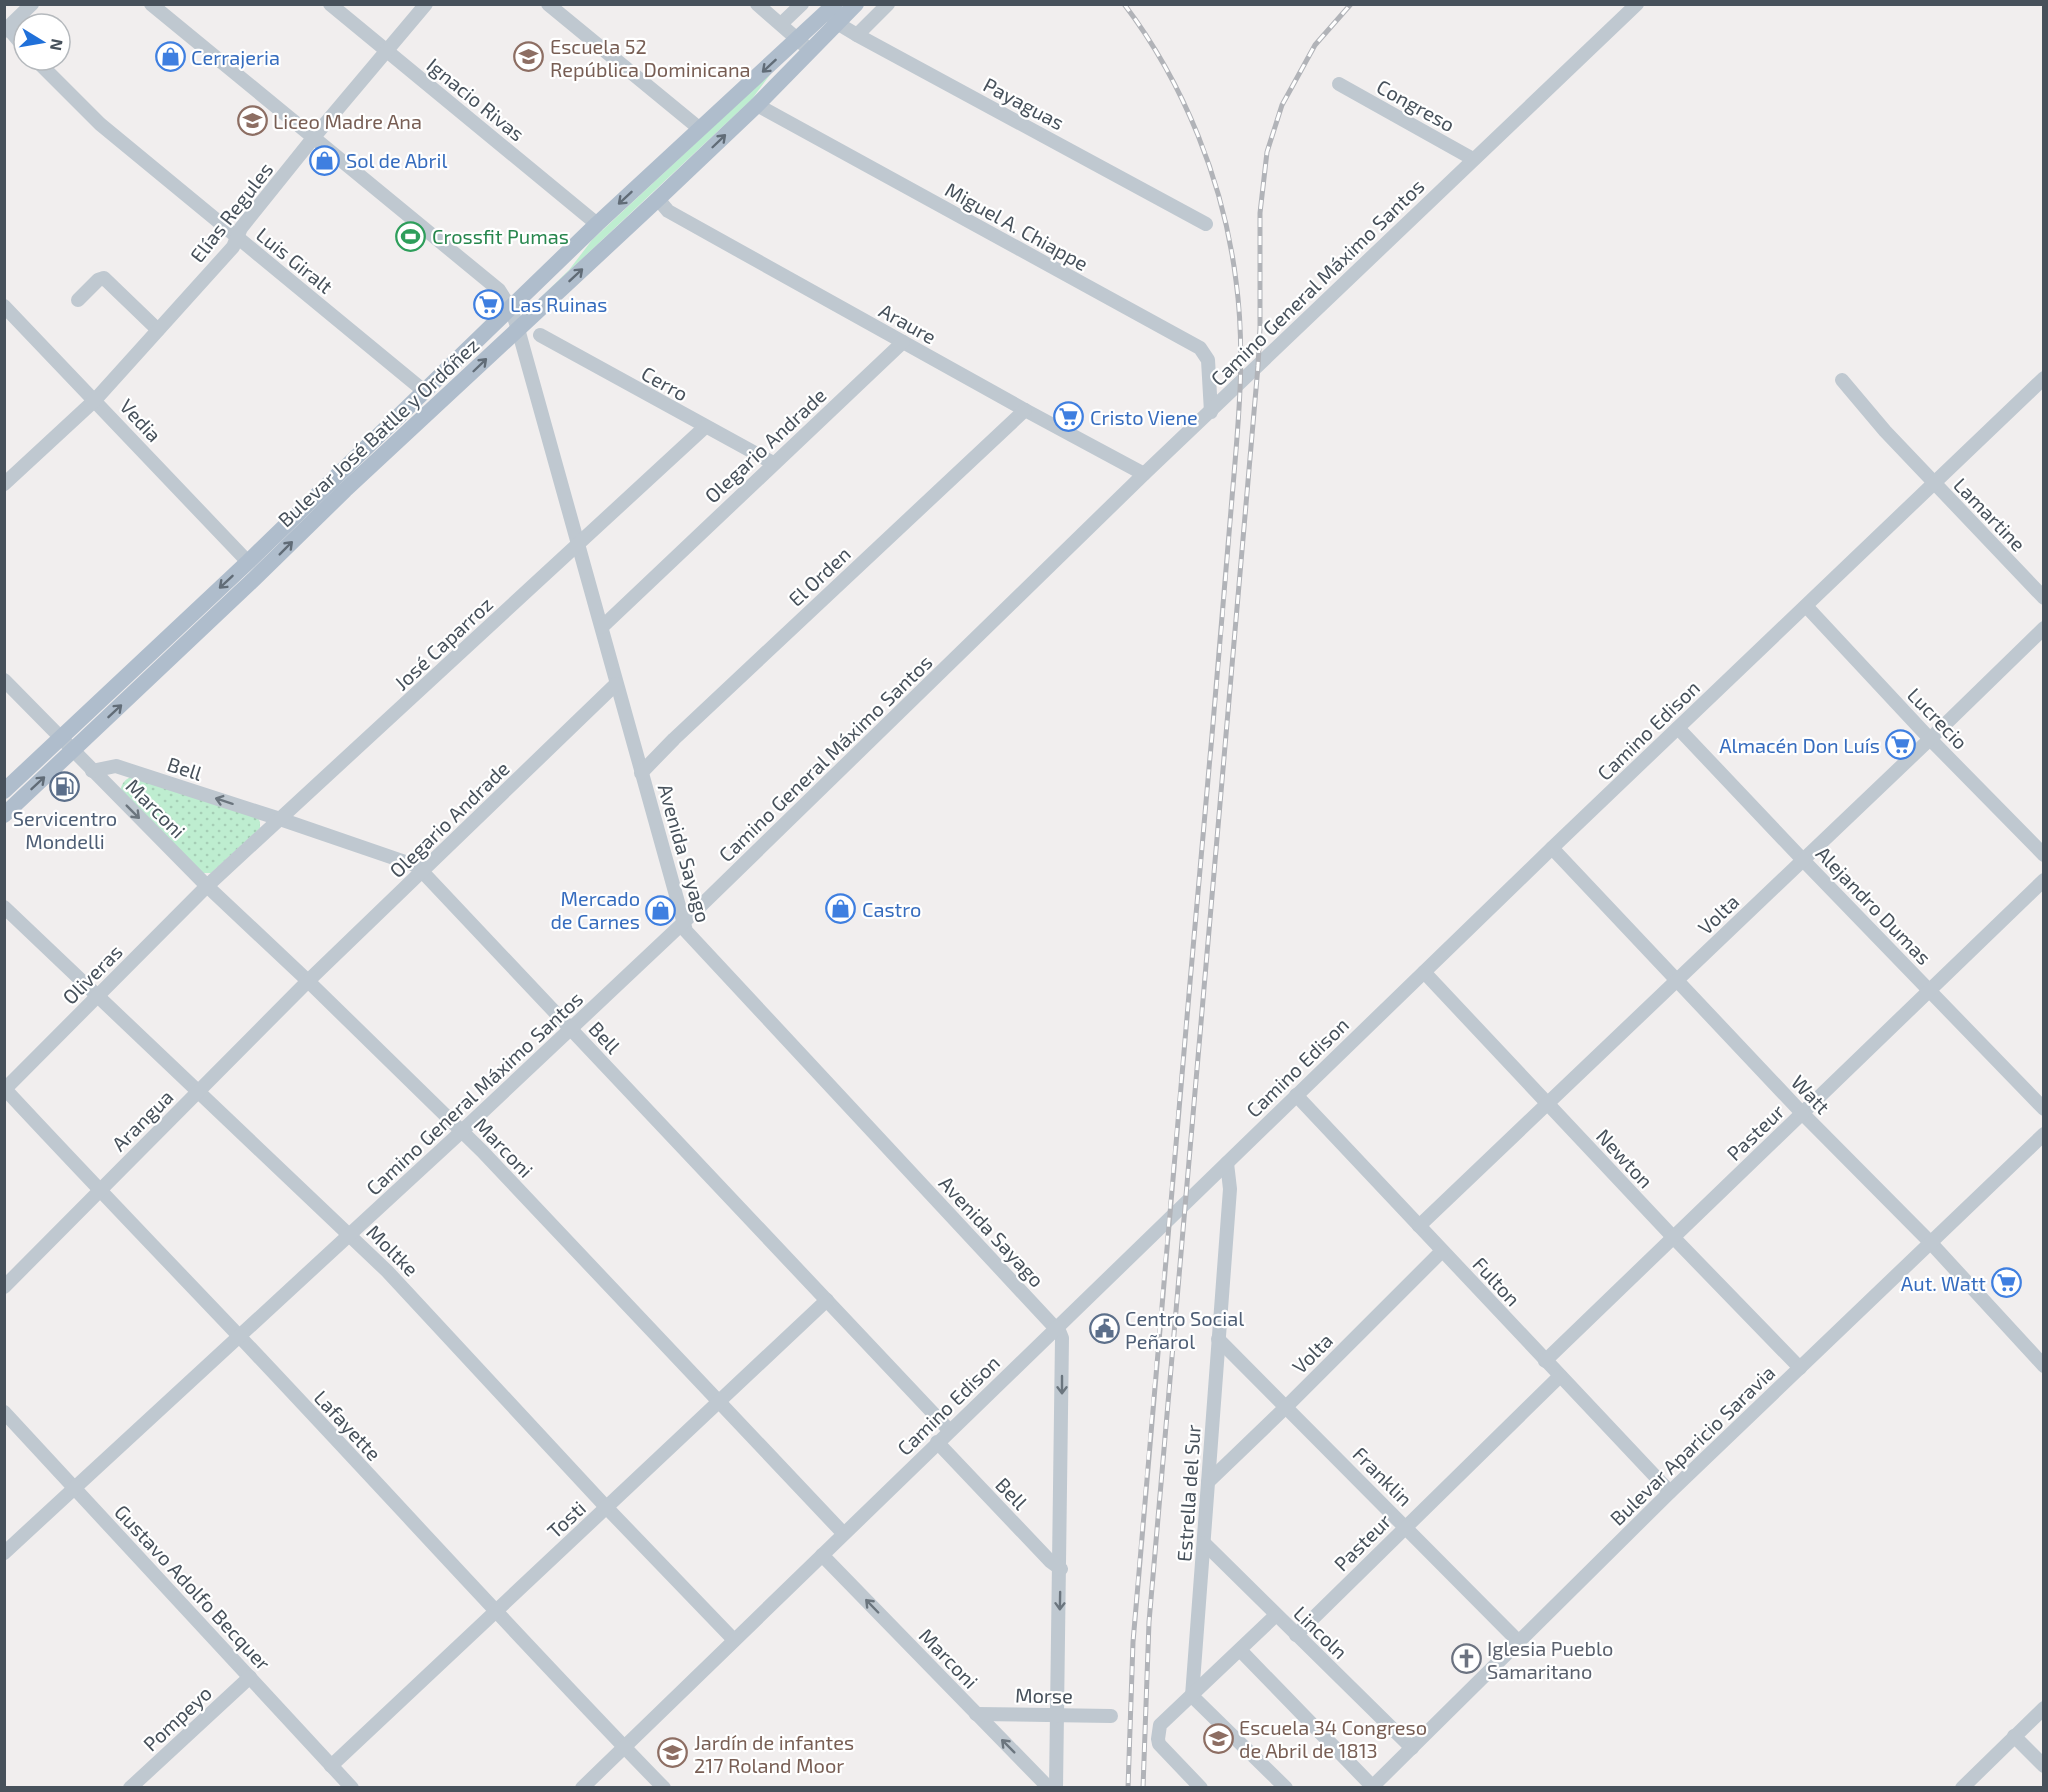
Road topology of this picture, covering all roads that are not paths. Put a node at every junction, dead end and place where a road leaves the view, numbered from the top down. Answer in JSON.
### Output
{"nodes":[{"id":1,"x":32,"y":4,"type":"edge"},
{"id":2,"x":151,"y":4,"type":"edge"},
{"id":3,"x":330,"y":4,"type":"edge"},
{"id":4,"x":426,"y":4,"type":"edge"},
{"id":5,"x":757,"y":4,"type":"edge"},
{"id":6,"x":802,"y":4,"type":"edge"},
{"id":7,"x":856,"y":4,"type":"edge"},
{"id":8,"x":888,"y":4,"type":"edge"},
{"id":9,"x":1637,"y":4,"type":"edge"},
{"id":10,"x":548,"y":5,"type":"edge"},
{"id":11,"x":833,"y":13,"type":"edge"},
{"id":12,"x":781,"y":24,"type":"junction"},
{"id":13,"x":6,"y":29,"type":"edge"},
{"id":14,"x":857,"y":35,"type":"junction"},
{"id":15,"x":804,"y":45,"type":"junction"},
{"id":16,"x":387,"y":51,"type":"junction"},
{"id":17,"x":48,"y":72,"type":"edge"},
{"id":18,"x":1339,"y":84,"type":"dead end"},
{"id":19,"x":757,"y":105,"type":"junction"},
{"id":20,"x":700,"y":129,"type":"junction"},
{"id":21,"x":314,"y":137,"type":"junction"},
{"id":22,"x":1473,"y":159,"type":"junction"},
{"id":23,"x":658,"y":199,"type":"junction"},
{"id":24,"x":597,"y":224,"type":"junction"},
{"id":25,"x":1206,"y":224,"type":"dead end"},
{"id":26,"x":237,"y":238,"type":"junction"},
{"id":27,"x":78,"y":300,"type":"dead end"},
{"id":28,"x":4,"y":306,"type":"edge"},
{"id":29,"x":511,"y":309,"type":"junction"},
{"id":30,"x":518,"y":329,"type":"junction"},
{"id":31,"x":158,"y":330,"type":"junction"},
{"id":32,"x":540,"y":335,"type":"dead end"},
{"id":33,"x":903,"y":342,"type":"junction"},
{"id":34,"x":2043,"y":378,"type":"edge"},
{"id":35,"x":1842,"y":380,"type":"dead end"},
{"id":36,"x":424,"y":391,"type":"junction"},
{"id":37,"x":94,"y":400,"type":"junction"},
{"id":38,"x":1025,"y":410,"type":"junction"},
{"id":39,"x":1211,"y":412,"type":"junction"},
{"id":40,"x":705,"y":427,"type":"junction"},
{"id":41,"x":773,"y":463,"type":"junction"},
{"id":42,"x":1144,"y":474,"type":"junction"},
{"id":43,"x":4,"y":484,"type":"edge"},
{"id":44,"x":1934,"y":484,"type":"junction"},
{"id":45,"x":578,"y":545,"type":"junction"},
{"id":46,"x":248,"y":562,"type":"junction"},
{"id":47,"x":2043,"y":598,"type":"edge"},
{"id":48,"x":1806,"y":606,"type":"junction"},
{"id":49,"x":602,"y":627,"type":"junction"},
{"id":50,"x":2043,"y":628,"type":"edge"},
{"id":51,"x":4,"y":680,"type":"edge"},
{"id":52,"x":616,"y":684,"type":"junction"},
{"id":53,"x":1678,"y":728,"type":"junction"},
{"id":54,"x":60,"y":738,"type":"junction"},
{"id":55,"x":1930,"y":739,"type":"junction"},
{"id":56,"x":72,"y":751,"type":"junction"},
{"id":57,"x":92,"y":771,"type":"junction"},
{"id":58,"x":641,"y":773,"type":"junction"},
{"id":59,"x":4,"y":791,"type":"edge"},
{"id":60,"x":4,"y":815,"type":"edge"},
{"id":61,"x":280,"y":819,"type":"junction"},
{"id":62,"x":1552,"y":848,"type":"junction"},
{"id":63,"x":2043,"y":855,"type":"edge"},
{"id":64,"x":1803,"y":860,"type":"junction"},
{"id":65,"x":422,"y":872,"type":"junction"},
{"id":66,"x":2043,"y":880,"type":"edge"},
{"id":67,"x":207,"y":886,"type":"junction"},
{"id":68,"x":4,"y":907,"type":"edge"},
{"id":69,"x":682,"y":923,"type":"junction"},
{"id":70,"x":1424,"y":972,"type":"junction"},
{"id":71,"x":308,"y":981,"type":"junction"},
{"id":72,"x":1676,"y":981,"type":"junction"},
{"id":73,"x":1929,"y":991,"type":"junction"},
{"id":74,"x":98,"y":997,"type":"junction"},
{"id":75,"x":570,"y":1029,"type":"junction"},
{"id":76,"x":5,"y":1089,"type":"edge"},
{"id":77,"x":199,"y":1091,"type":"junction"},
{"id":78,"x":1296,"y":1095,"type":"junction"},
{"id":79,"x":1547,"y":1103,"type":"junction"},
{"id":80,"x":2043,"y":1109,"type":"edge"},
{"id":81,"x":1802,"y":1113,"type":"junction"},
{"id":82,"x":462,"y":1131,"type":"junction"},
{"id":83,"x":2043,"y":1134,"type":"edge"},
{"id":84,"x":1227,"y":1163,"type":"junction"},
{"id":85,"x":99,"y":1191,"type":"junction"},
{"id":86,"x":1419,"y":1226,"type":"junction"},
{"id":87,"x":350,"y":1235,"type":"junction"},
{"id":88,"x":1673,"y":1238,"type":"junction"},
{"id":89,"x":1930,"y":1242,"type":"junction"},
{"id":90,"x":1442,"y":1251,"type":"junction"},
{"id":91,"x":4,"y":1287,"type":"edge"},
{"id":92,"x":827,"y":1300,"type":"junction"},
{"id":93,"x":1057,"y":1328,"type":"junction"},
{"id":94,"x":240,"y":1337,"type":"junction"},
{"id":95,"x":1218,"y":1339,"type":"junction"},
{"id":96,"x":1545,"y":1361,"type":"junction"},
{"id":97,"x":2043,"y":1366,"type":"edge"},
{"id":98,"x":1800,"y":1368,"type":"junction"},
{"id":99,"x":1560,"y":1376,"type":"junction"},
{"id":100,"x":719,"y":1402,"type":"junction"},
{"id":101,"x":1287,"y":1406,"type":"junction"},
{"id":102,"x":4,"y":1412,"type":"edge"},
{"id":103,"x":949,"y":1430,"type":"junction"},
{"id":104,"x":937,"y":1442,"type":"junction"},
{"id":105,"x":1208,"y":1482,"type":"junction"},
{"id":106,"x":74,"y":1487,"type":"junction"},
{"id":107,"x":1670,"y":1492,"type":"junction"},
{"id":108,"x":607,"y":1508,"type":"junction"},
{"id":109,"x":1405,"y":1526,"type":"junction"},
{"id":110,"x":843,"y":1533,"type":"junction"},
{"id":111,"x":1204,"y":1543,"type":"junction"},
{"id":112,"x":4,"y":1553,"type":"edge"},
{"id":113,"x":822,"y":1555,"type":"junction"},
{"id":114,"x":1061,"y":1569,"type":"junction"},
{"id":115,"x":496,"y":1612,"type":"junction"},
{"id":116,"x":1276,"y":1615,"type":"junction"},
{"id":117,"x":1296,"y":1635,"type":"junction"},
{"id":118,"x":734,"y":1640,"type":"junction"},
{"id":119,"x":1519,"y":1642,"type":"junction"},
{"id":120,"x":1240,"y":1650,"type":"junction"},
{"id":121,"x":250,"y":1677,"type":"junction"},
{"id":122,"x":1192,"y":1696,"type":"junction"},
{"id":123,"x":2043,"y":1708,"type":"edge"},
{"id":124,"x":976,"y":1714,"type":"junction"},
{"id":125,"x":1058,"y":1715,"type":"junction"},
{"id":126,"x":1111,"y":1716,"type":"dead end"},
{"id":127,"x":2014,"y":1736,"type":"junction"},
{"id":128,"x":624,"y":1747,"type":"junction"},
{"id":129,"x":1412,"y":1748,"type":"junction"},
{"id":130,"x":332,"y":1766,"type":"junction"},
{"id":131,"x":2043,"y":1766,"type":"edge"},
{"id":132,"x":1371,"y":1787,"type":"edge"},
{"id":133,"x":130,"y":1788,"type":"edge"},
{"id":134,"x":352,"y":1788,"type":"edge"},
{"id":135,"x":582,"y":1788,"type":"edge"},
{"id":136,"x":664,"y":1788,"type":"edge"},
{"id":137,"x":1049,"y":1788,"type":"edge"},
{"id":138,"x":1056,"y":1788,"type":"edge"},
{"id":139,"x":1201,"y":1788,"type":"edge"},
{"id":140,"x":1286,"y":1788,"type":"edge"},
{"id":141,"x":1962,"y":1788,"type":"edge"}],
"edges":[{"from":1,"to":13,"type":"street"},
{"from":2,"to":21,"type":"street","name":"Avenida Sayago"},
{"from":3,"to":16,"type":"street","name":"Ignacio Rivas"},
{"from":4,"to":16,"type":"street","name":"Elías Regules"},
{"from":5,"to":12,"type":"street"},
{"from":6,"to":12,"type":"street"},
{"from":7,"to":11,"type":"main road","name":"Bulevar José Batlle y Ordóñez"},
{"from":8,"to":14,"type":"street"},
{"from":9,"to":22,"type":"street","name":"Camino General Máximo Santos"},
{"from":10,"to":20,"type":"street"},
{"from":11,"to":14,"type":"street","name":"Payaguas"},
{"from":11,"to":15,"type":"main road","name":"Bulevar José Batlle y Ordóñez"},
{"from":12,"to":15,"type":"street"},
{"from":14,"to":25,"type":"street","name":"Payaguas"},
{"from":15,"to":19,"type":"main road","name":"Bulevar José Batlle y Ordóñez"},
{"from":15,"to":20,"type":"main road","name":"Bulevar José Batlle y Ordóñez","one_way":true},
{"from":16,"to":21,"type":"street","name":"Elías Regules"},
{"from":16,"to":24,"type":"street","name":"Ignacio Rivas"},
{"from":17,"to":26,"type":"street","name":"Luis Giralt"},
{"from":18,"to":22,"type":"street","name":"Congreso"},
{"from":23,"to":19,"type":"main road","name":"Bulevar José Batlle y Ordóñez","one_way":true},
{"from":19,"to":39,"type":"street","name":"Miguel A. Chiappe"},
{"from":20,"to":24,"type":"main road","name":"Bulevar José Batlle y Ordóñez","one_way":true},
{"from":21,"to":26,"type":"street","name":"Elías Regules"},
{"from":21,"to":29,"type":"street","name":"Avenida Sayago"},
{"from":22,"to":39,"type":"street","name":"Camino General Máximo Santos"},
{"from":30,"to":23,"type":"main road","name":"Bulevar José Batlle y Ordóñez","one_way":true},
{"from":23,"to":33,"type":"street","name":"Araure"},
{"from":24,"to":29,"type":"main road","name":"Bulevar José Batlle y Ordóñez"},
{"from":26,"to":31,"type":"street","name":"Elías Regules"},
{"from":26,"to":36,"type":"street","name":"Luis Giralt"},
{"from":27,"to":31,"type":"street"},
{"from":28,"to":37,"type":"street","name":"Vedia"},
{"from":29,"to":30,"type":"street","name":"Avenida Sayago"},
{"from":29,"to":36,"type":"main road","name":"Bulevar José Batlle y Ordóñez"},
{"from":30,"to":45,"type":"street","name":"Avenida Sayago"},
{"from":56,"to":30,"type":"main road","name":"Bulevar José Batlle y Ordóñez","one_way":true},
{"from":31,"to":37,"type":"street","name":"Elías Regules"},
{"from":32,"to":40,"type":"street","name":"Cerro"},
{"from":33,"to":38,"type":"street","name":"Araure"},
{"from":33,"to":41,"type":"street","name":"Olegario Andrade"},
{"from":34,"to":44,"type":"street","name":"Camino Edison"},
{"from":35,"to":44,"type":"street","name":"Lamartine"},
{"from":36,"to":46,"type":"main road","name":"Bulevar José Batlle y Ordóñez"},
{"from":37,"to":43,"type":"street","name":"Elías Regules"},
{"from":37,"to":46,"type":"street","name":"Vedia"},
{"from":38,"to":42,"type":"street","name":"Araure"},
{"from":38,"to":58,"type":"street","name":"El Orden"},
{"from":39,"to":42,"type":"street","name":"Camino General Máximo Santos"},
{"from":40,"to":41,"type":"street","name":"Cerro"},
{"from":40,"to":45,"type":"street","name":"José Caparroz"},
{"from":41,"to":49,"type":"street","name":"Olegario Andrade"},
{"from":42,"to":69,"type":"street","name":"Camino General Máximo Santos"},
{"from":44,"to":47,"type":"street","name":"Lamartine"},
{"from":44,"to":48,"type":"street","name":"Camino Edison"},
{"from":45,"to":49,"type":"street","name":"Avenida Sayago"},
{"from":45,"to":61,"type":"street","name":"José Caparroz"},
{"from":46,"to":54,"type":"main road","name":"Bulevar José Batlle y Ordóñez","one_way":true},
{"from":48,"to":53,"type":"street","name":"Camino Edison"},
{"from":48,"to":55,"type":"street","name":"Lucrecio"},
{"from":49,"to":52,"type":"street","name":"Avenida Sayago"},
{"from":50,"to":55,"type":"street","name":"Volta"},
{"from":51,"to":54,"type":"street"},
{"from":52,"to":58,"type":"street","name":"Avenida Sayago"},
{"from":52,"to":65,"type":"street","name":"Olegario Andrade"},
{"from":53,"to":62,"type":"street","name":"Camino Edison"},
{"from":53,"to":64,"type":"street","name":"Alejandro Dumas"},
{"from":54,"to":56,"type":"street"},
{"from":54,"to":59,"type":"main road","name":"Bulevar José Batlle y Ordóñez"},
{"from":55,"to":63,"type":"street","name":"Lucrecio"},
{"from":55,"to":64,"type":"street","name":"Volta"},
{"from":56,"to":57,"type":"street","name":"Marconi"},
{"from":60,"to":56,"type":"main road","name":"Bulevar José Batlle y Ordóñez","one_way":true},
{"from":61,"to":57,"type":"street","name":"Bell","one_way":true},
{"from":57,"to":67,"type":"street","name":"Marconi","one_way":true},
{"from":58,"to":69,"type":"street","name":"Avenida Sayago"},
{"from":61,"to":65,"type":"street","name":"Bell"},
{"from":61,"to":67,"type":"street","name":"José Caparroz"},
{"from":62,"to":70,"type":"street","name":"Camino Edison"},
{"from":62,"to":72,"type":"street","name":"Watt"},
{"from":64,"to":72,"type":"street","name":"Volta"},
{"from":64,"to":73,"type":"street","name":"Alejandro Dumas"},
{"from":65,"to":71,"type":"street","name":"Olegario Andrade"},
{"from":65,"to":75,"type":"street","name":"Bell"},
{"from":66,"to":73,"type":"street","name":"Pasteur"},
{"from":67,"to":71,"type":"street","name":"Marconi"},
{"from":67,"to":74,"type":"street","name":"Oliveras"},
{"from":68,"to":74,"type":"street","name":"Moltke"},
{"from":69,"to":75,"type":"street","name":"Camino General Máximo Santos"},
{"from":69,"to":93,"type":"street","name":"Avenida Sayago"},
{"from":70,"to":78,"type":"street","name":"Camino Edison"},
{"from":70,"to":79,"type":"street","name":"Newton"},
{"from":71,"to":77,"type":"street","name":"Arangua"},
{"from":71,"to":82,"type":"street","name":"Marconi"},
{"from":72,"to":79,"type":"street","name":"Volta"},
{"from":72,"to":81,"type":"street","name":"Watt"},
{"from":73,"to":80,"type":"street","name":"Alejandro Dumas"},
{"from":73,"to":81,"type":"street","name":"Pasteur"},
{"from":74,"to":76,"type":"street","name":"Oliveras"},
{"from":74,"to":77,"type":"street","name":"Moltke"},
{"from":75,"to":82,"type":"street","name":"Camino General Máximo Santos"},
{"from":75,"to":92,"type":"street","name":"Bell"},
{"from":76,"to":85,"type":"street","name":"Lafayette"},
{"from":77,"to":85,"type":"street","name":"Arangua"},
{"from":77,"to":87,"type":"street","name":"Moltke"},
{"from":78,"to":84,"type":"street","name":"Camino Edison"},
{"from":78,"to":86,"type":"street","name":"Fulton"},
{"from":79,"to":86,"type":"street","name":"Volta"},
{"from":79,"to":88,"type":"street","name":"Newton"},
{"from":81,"to":88,"type":"street","name":"Pasteur"},
{"from":81,"to":89,"type":"street","name":"Watt"},
{"from":82,"to":87,"type":"street","name":"Camino General Máximo Santos"},
{"from":82,"to":100,"type":"street","name":"Marconi"},
{"from":83,"to":89,"type":"street","name":"Bulevar Aparicio Saravia"},
{"from":84,"to":93,"type":"street","name":"Camino Edison"},
{"from":84,"to":95,"type":"street","name":"Estrella del Sur"},
{"from":85,"to":91,"type":"street","name":"Arangua"},
{"from":85,"to":94,"type":"street","name":"Lafayette"},
{"from":86,"to":90,"type":"street","name":"Fulton"},
{"from":87,"to":94,"type":"street","name":"Camino General Máximo Santos"},
{"from":87,"to":108,"type":"street","name":"Moltke"},
{"from":88,"to":96,"type":"street","name":"Pasteur"},
{"from":88,"to":98,"type":"street","name":"Newton"},
{"from":89,"to":97,"type":"street","name":"Watt"},
{"from":89,"to":98,"type":"street","name":"Bulevar Aparicio Saravia"},
{"from":90,"to":96,"type":"street","name":"Fulton"},
{"from":90,"to":101,"type":"street","name":"Volta"},
{"from":92,"to":100,"type":"street","name":"Tosti"},
{"from":92,"to":103,"type":"street","name":"Bell"},
{"from":93,"to":103,"type":"street","name":"Camino Edison"},
{"from":93,"to":114,"type":"street","one_way":true},
{"from":94,"to":106,"type":"street","name":"Camino General Máximo Santos"},
{"from":94,"to":115,"type":"street","name":"Lafayette"},
{"from":95,"to":101,"type":"street","name":"Franklin"},
{"from":95,"to":105,"type":"street","name":"Estrella del Sur"},
{"from":96,"to":99,"type":"street","name":"Fulton"},
{"from":98,"to":107,"type":"street","name":"Bulevar Aparicio Saravia"},
{"from":99,"to":107,"type":"street","name":"Fulton"},
{"from":99,"to":109,"type":"street","name":"Pasteur"},
{"from":100,"to":108,"type":"street","name":"Tosti"},
{"from":100,"to":110,"type":"street","name":"Marconi"},
{"from":101,"to":105,"type":"street","name":"Volta"},
{"from":101,"to":109,"type":"street","name":"Franklin"},
{"from":102,"to":106,"type":"street","name":"Gustavo Adolfo Becquer"},
{"from":103,"to":104,"type":"street","name":"Camino Edison"},
{"from":104,"to":110,"type":"street","name":"Camino Edison"},
{"from":104,"to":114,"type":"street","name":"Bell"},
{"from":105,"to":111,"type":"street","name":"Estrella del Sur"},
{"from":106,"to":112,"type":"street","name":"Camino General Máximo Santos"},
{"from":106,"to":121,"type":"street","name":"Gustavo Adolfo Becquer"},
{"from":107,"to":119,"type":"street","name":"Bulevar Aparicio Saravia"},
{"from":108,"to":115,"type":"street","name":"Tosti"},
{"from":108,"to":118,"type":"street","name":"Moltke"},
{"from":109,"to":117,"type":"street","name":"Pasteur"},
{"from":109,"to":119,"type":"street","name":"Franklin"},
{"from":110,"to":113,"type":"street","name":"Camino Edison"},
{"from":111,"to":116,"type":"street","name":"Lincoln"},
{"from":111,"to":122,"type":"street","name":"Estrella del Sur"},
{"from":113,"to":118,"type":"street","name":"Camino Edison"},
{"from":124,"to":113,"type":"street","name":"Marconi","one_way":true},
{"from":114,"to":125,"type":"street","one_way":true},
{"from":115,"to":128,"type":"street","name":"Lafayette"},
{"from":115,"to":130,"type":"street","name":"Tosti"},
{"from":116,"to":117,"type":"street","name":"Lincoln"},
{"from":116,"to":120,"type":"street"},
{"from":117,"to":129,"type":"street","name":"Lincoln"},
{"from":118,"to":128,"type":"street","name":"Camino Edison"},
{"from":119,"to":129,"type":"street","name":"Bulevar Aparicio Saravia"},
{"from":120,"to":122,"type":"street"},
{"from":120,"to":132,"type":"street"},
{"from":121,"to":130,"type":"street","name":"Gustavo Adolfo Becquer"},
{"from":121,"to":133,"type":"street","name":"Pompeyo"},
{"from":122,"to":139,"type":"street"},
{"from":122,"to":140,"type":"street"},
{"from":123,"to":127,"type":"street"},
{"from":124,"to":125,"type":"street","name":"Morse"},
{"from":137,"to":124,"type":"street","name":"Marconi","one_way":true},
{"from":125,"to":126,"type":"street","name":"Morse"},
{"from":125,"to":138,"type":"street"},
{"from":127,"to":131,"type":"street"},
{"from":127,"to":141,"type":"street"},
{"from":128,"to":135,"type":"street","name":"Camino Edison"},
{"from":128,"to":136,"type":"street","name":"Lafayette"},
{"from":129,"to":132,"type":"street","name":"Bulevar Aparicio Saravia"},
{"from":130,"to":134,"type":"street","name":"Gustavo Adolfo Becquer"}]}
